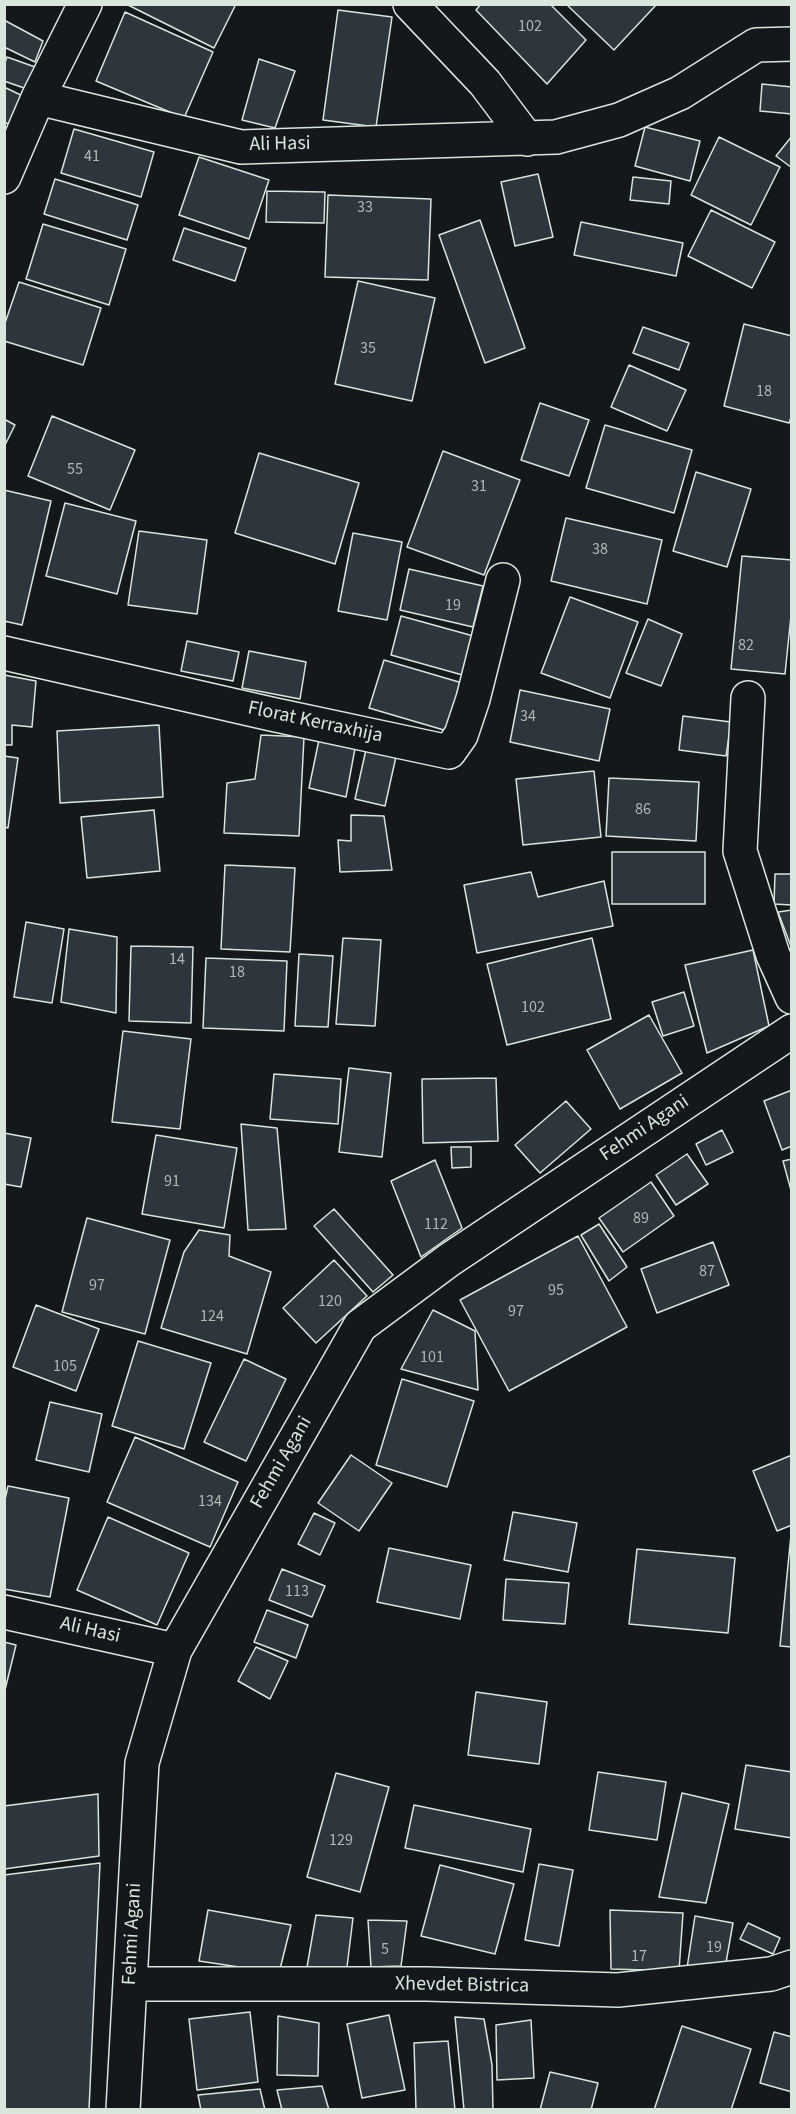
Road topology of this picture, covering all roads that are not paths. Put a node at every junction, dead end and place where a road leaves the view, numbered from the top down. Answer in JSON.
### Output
{"nodes":[{"id":1,"x":85,"y":4,"type":"edge"},
{"id":2,"x":410,"y":4,"type":"edge"},
{"id":3,"x":792,"y":44,"type":"edge"},
{"id":4,"x":38,"y":98,"type":"junction"},
{"id":5,"x":527,"y":139,"type":"junction"},
{"id":6,"x":4,"y":177,"type":"edge"},
{"id":7,"x":503,"y":580,"type":"dead end"},
{"id":8,"x":4,"y":653,"type":"edge"},
{"id":9,"x":748,"y":698,"type":"dead end"},
{"id":10,"x":792,"y":997,"type":"edge"},
{"id":11,"x":792,"y":1031,"type":"edge"},
{"id":12,"x":4,"y":1612,"type":"edge"},
{"id":13,"x":176,"y":1650,"type":"junction"},
{"id":14,"x":792,"y":1967,"type":"edge"},
{"id":15,"x":130,"y":1984,"type":"junction"},
{"id":16,"x":123,"y":2109,"type":"edge"}],
"edges":[{"from":1,"to":4,"type":"street"},
{"from":2,"to":5,"type":"street"},
{"from":3,"to":5,"type":"street","name":"Ali Hasi"},
{"from":4,"to":5,"type":"street","name":"Ali Hasi"},
{"from":4,"to":6,"type":"street"},
{"from":7,"to":8,"type":"street","name":"Florat Kerraxhija"},
{"from":9,"to":10,"type":"street"},
{"from":11,"to":13,"type":"street","name":"Fehmi Agani"},
{"from":12,"to":13,"type":"street","name":"Ali Hasi"},
{"from":13,"to":15,"type":"street","name":"Fehmi Agani"},
{"from":14,"to":15,"type":"street","name":"Xhevdet Bistrica"},
{"from":15,"to":16,"type":"street","name":"Fehmi Agani"}]}
